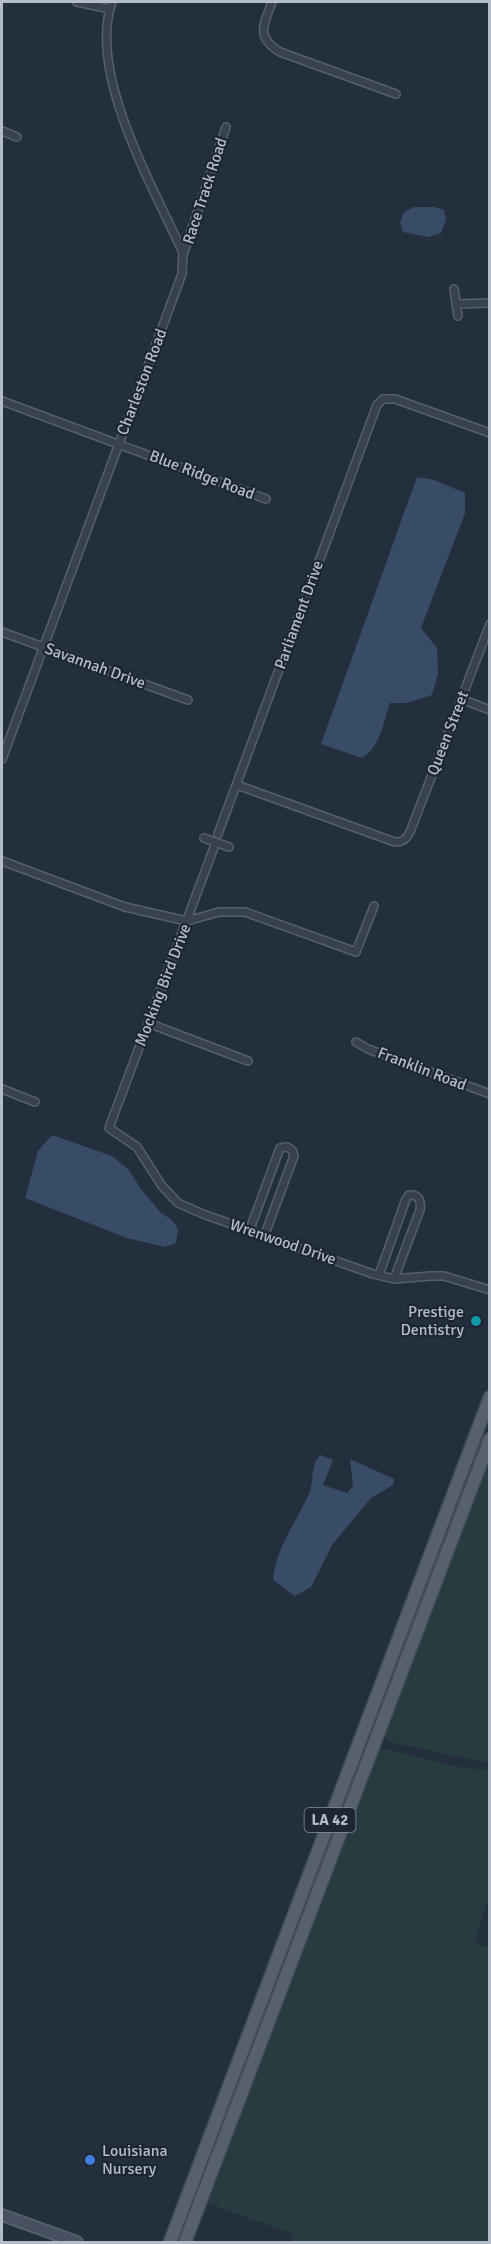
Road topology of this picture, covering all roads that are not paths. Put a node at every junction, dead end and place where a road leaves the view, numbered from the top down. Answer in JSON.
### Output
{"nodes":[{"id":1,"x":77,"y":2,"type":"edge"},
{"id":2,"x":272,"y":2,"type":"edge"},
{"id":3,"x":111,"y":5,"type":"edge"},
{"id":4,"x":396,"y":94,"type":"dead end"},
{"id":5,"x":226,"y":127,"type":"dead end"},
{"id":6,"x":2,"y":131,"type":"edge"},
{"id":7,"x":17,"y":137,"type":"dead end"},
{"id":8,"x":183,"y":255,"type":"junction"},
{"id":9,"x":454,"y":289,"type":"dead end"},
{"id":10,"x":489,"y":303,"type":"edge"},
{"id":11,"x":456,"y":304,"type":"junction"},
{"id":12,"x":458,"y":316,"type":"dead end"},
{"id":13,"x":2,"y":401,"type":"edge"},
{"id":14,"x":489,"y":431,"type":"edge"},
{"id":15,"x":118,"y":444,"type":"junction"},
{"id":16,"x":266,"y":499,"type":"dead end"},
{"id":17,"x":489,"y":624,"type":"edge"},
{"id":18,"x":2,"y":632,"type":"edge"},
{"id":19,"x":42,"y":647,"type":"junction"},
{"id":20,"x":461,"y":699,"type":"junction"},
{"id":21,"x":188,"y":700,"type":"dead end"},
{"id":22,"x":489,"y":710,"type":"edge"},
{"id":23,"x":2,"y":759,"type":"edge"},
{"id":24,"x":237,"y":785,"type":"junction"},
{"id":25,"x":218,"y":834,"type":"dead end"},
{"id":26,"x":204,"y":838,"type":"dead end"},
{"id":27,"x":216,"y":842,"type":"junction"},
{"id":28,"x":229,"y":847,"type":"dead end"},
{"id":29,"x":2,"y":861,"type":"edge"},
{"id":30,"x":374,"y":906,"type":"dead end"},
{"id":31,"x":187,"y":921,"type":"junction"},
{"id":32,"x":148,"y":1023,"type":"junction"},
{"id":33,"x":356,"y":1042,"type":"dead end"},
{"id":34,"x":248,"y":1061,"type":"dead end"},
{"id":35,"x":2,"y":1089,"type":"edge"},
{"id":36,"x":489,"y":1094,"type":"edge"},
{"id":37,"x":35,"y":1101,"type":"dead end"},
{"id":38,"x":109,"y":1128,"type":"joint"},
{"id":39,"x":250,"y":1229,"type":"junction"},
{"id":40,"x":265,"y":1234,"type":"junction"},
{"id":41,"x":379,"y":1275,"type":"junction"},
{"id":42,"x":394,"y":1279,"type":"junction"},
{"id":43,"x":489,"y":1290,"type":"edge"},
{"id":44,"x":489,"y":1397,"type":"edge"},
{"id":45,"x":479,"y":1425,"type":"junction"},
{"id":46,"x":489,"y":1439,"type":"edge"},
{"id":47,"x":468,"y":1497,"type":"junction"},
{"id":48,"x":2,"y":2215,"type":"edge"},
{"id":49,"x":77,"y":2242,"type":"edge"},
{"id":50,"x":170,"y":2242,"type":"edge"},
{"id":51,"x":185,"y":2242,"type":"edge"}],
"edges":[{"from":1,"to":3,"type":"street"},
{"from":2,"to":4,"type":"street"},
{"from":3,"to":8,"type":"street"},
{"from":5,"to":8,"type":"street","name":"Race Track Road"},
{"from":6,"to":7,"type":"street"},
{"from":8,"to":15,"type":"street","name":"Charleston Road"},
{"from":9,"to":11,"type":"street"},
{"from":10,"to":11,"type":"street"},
{"from":11,"to":12,"type":"street"},
{"from":13,"to":15,"type":"street","name":"Blue Ridge Road"},
{"from":14,"to":24,"type":"street","name":"Parliament Drive"},
{"from":15,"to":16,"type":"street","name":"Blue Ridge Road"},
{"from":15,"to":19,"type":"street","name":"Charleston Road"},
{"from":17,"to":20,"type":"street","name":"Queen Street"},
{"from":18,"to":19,"type":"street","name":"Savannah Drive"},
{"from":19,"to":21,"type":"street","name":"Savannah Drive"},
{"from":19,"to":23,"type":"street","name":"Charleston Road"},
{"from":20,"to":22,"type":"street"},
{"from":20,"to":24,"type":"street","name":"Queen Street"},
{"from":24,"to":25,"type":"street","name":"Parliament Drive"},
{"from":26,"to":27,"type":"street"},
{"from":27,"to":28,"type":"street"},
{"from":27,"to":31,"type":"street","name":"Mocking Bird Drive"},
{"from":29,"to":31,"type":"street"},
{"from":30,"to":31,"type":"street"},
{"from":31,"to":32,"type":"street","name":"Mocking Bird Drive"},
{"from":32,"to":34,"type":"street"},
{"from":32,"to":38,"type":"street","name":"Mocking Bird Drive"},
{"from":33,"to":36,"type":"street","name":"Franklin Road"},
{"from":35,"to":37,"type":"street"},
{"from":38,"to":39,"type":"street","name":"Wrenwood Drive"},
{"from":39,"to":40,"type":"street","name":"Wrenwood Drive"},
{"from":39,"to":40,"type":"street"},
{"from":40,"to":41,"type":"street","name":"Wrenwood Drive"},
{"from":41,"to":42,"type":"street","name":"Wrenwood Drive"},
{"from":41,"to":42,"type":"street"},
{"from":42,"to":43,"type":"street","name":"Wrenwood Drive"},
{"from":44,"to":45,"type":"main road","number":"LA 42"},
{"from":45,"to":47,"type":"main road"},
{"from":45,"to":50,"type":"main road","number":"LA 42"},
{"from":46,"to":47,"type":"main road","number":"LA 42"},
{"from":47,"to":51,"type":"main road","number":"LA 42"},
{"from":48,"to":49,"type":"street"}]}
